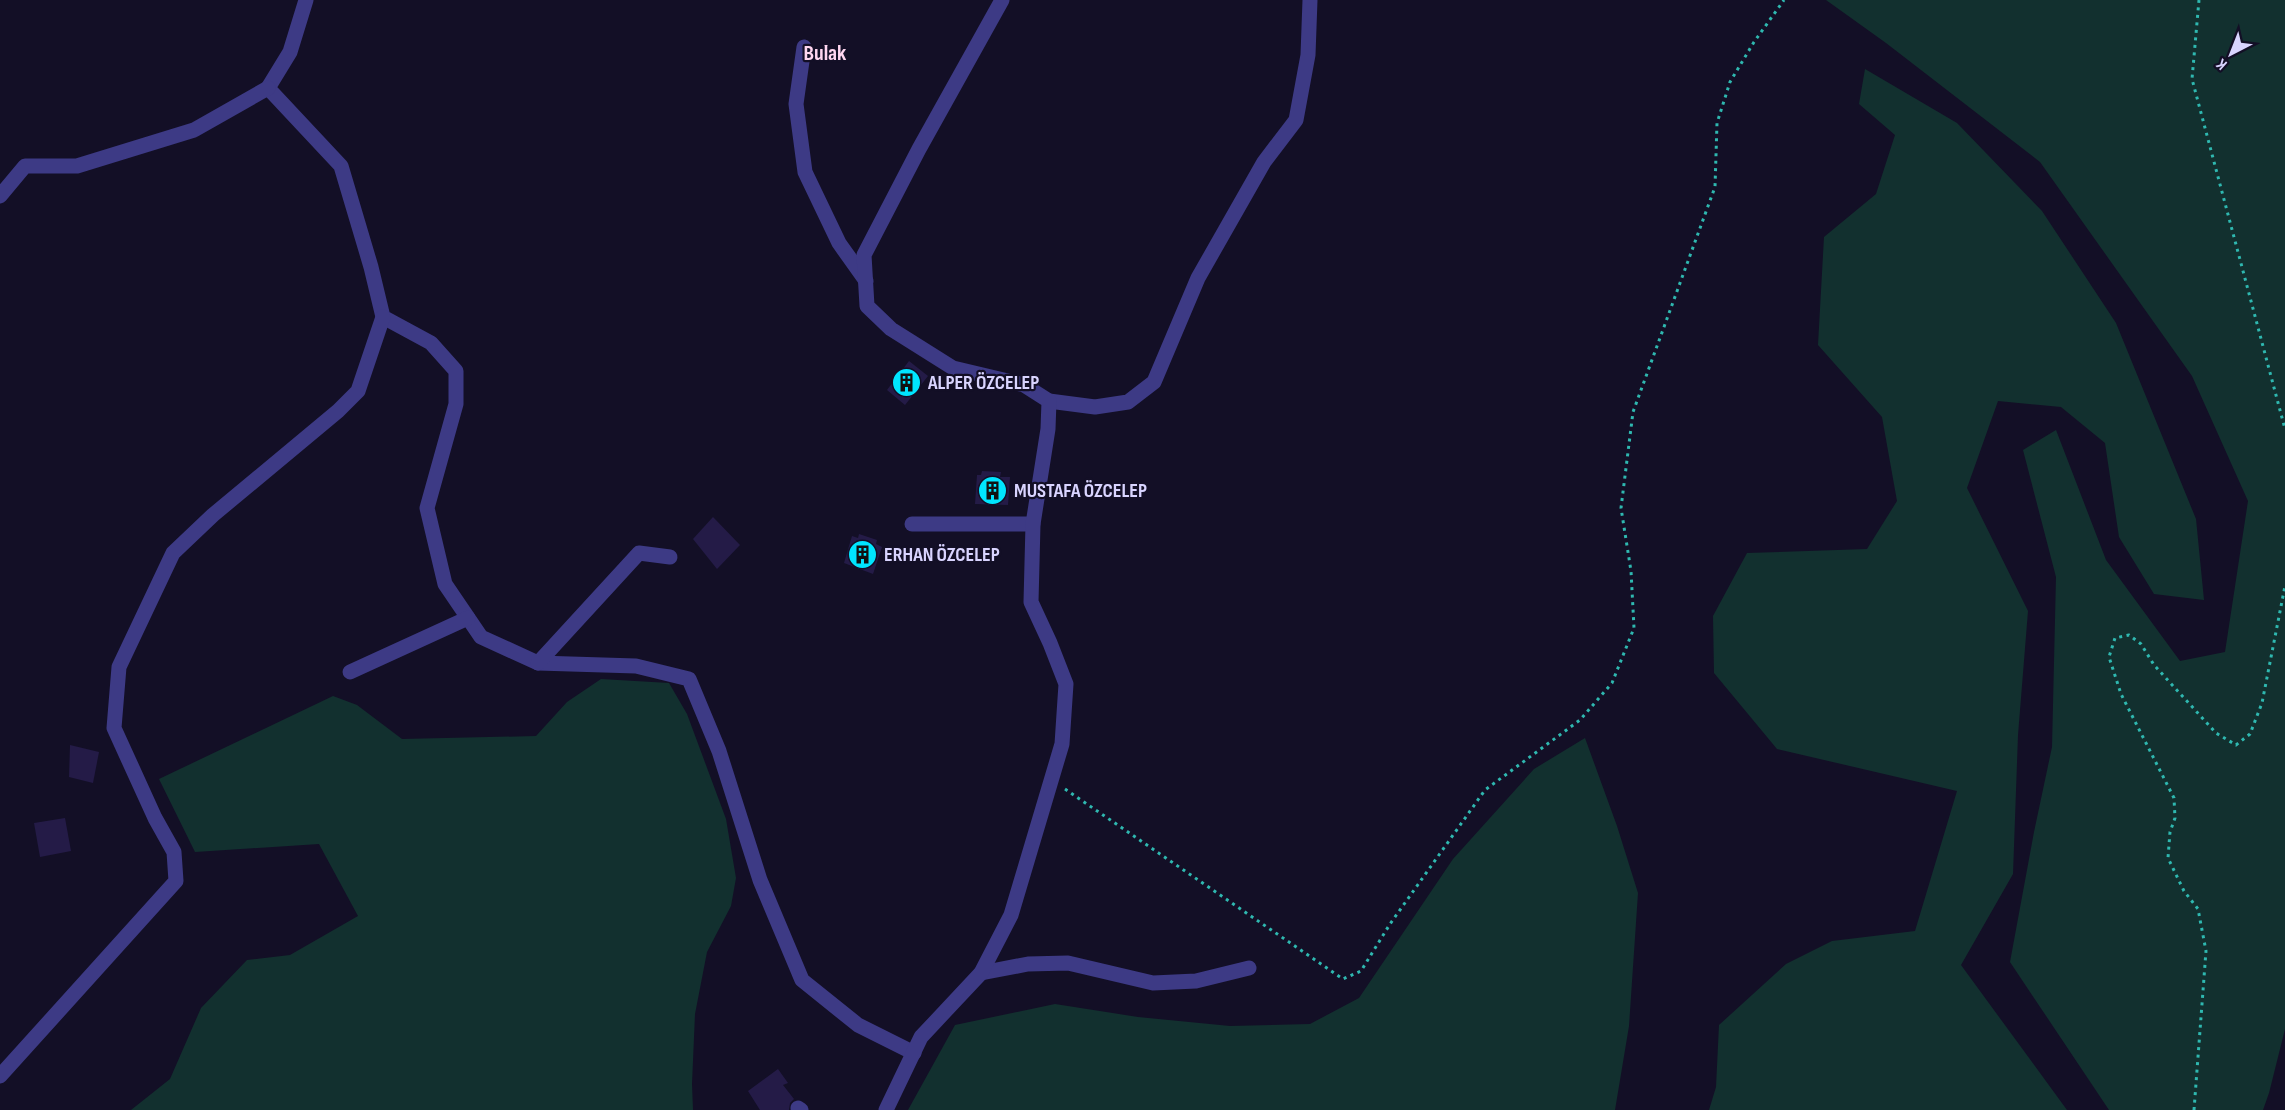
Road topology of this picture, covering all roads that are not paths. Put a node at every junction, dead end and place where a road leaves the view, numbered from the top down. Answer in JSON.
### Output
{"nodes":[{"id":1,"x":306,"y":0,"type":"edge"},
{"id":2,"x":1002,"y":0,"type":"edge"},
{"id":3,"x":1310,"y":0,"type":"edge"},
{"id":4,"x":804,"y":46,"type":"dead end"},
{"id":5,"x":268,"y":88,"type":"junction"},
{"id":6,"x":0,"y":196,"type":"edge"},
{"id":7,"x":866,"y":281,"type":"junction"},
{"id":8,"x":383,"y":318,"type":"junction"},
{"id":9,"x":1050,"y":401,"type":"junction"},
{"id":10,"x":912,"y":524,"type":"dead end"},
{"id":11,"x":1033,"y":524,"type":"junction"},
{"id":12,"x":670,"y":557,"type":"dead end"},
{"id":13,"x":468,"y":618,"type":"junction"},
{"id":14,"x":538,"y":663,"type":"junction"},
{"id":15,"x":350,"y":672,"type":"dead end"},
{"id":16,"x":1250,"y":968,"type":"dead end"},
{"id":17,"x":981,"y":973,"type":"junction"},
{"id":18,"x":914,"y":1053,"type":"junction"},
{"id":19,"x":0,"y":1076,"type":"edge"},
{"id":20,"x":886,"y":1110,"type":"edge"}],
"edges":[{"from":1,"to":5,"type":"street"},
{"from":2,"to":7,"type":"street"},
{"from":3,"to":9,"type":"street"},
{"from":4,"to":7,"type":"street"},
{"from":5,"to":6,"type":"street"},
{"from":5,"to":8,"type":"street"},
{"from":7,"to":9,"type":"street"},
{"from":8,"to":13,"type":"street"},
{"from":8,"to":19,"type":"street"},
{"from":9,"to":11,"type":"street"},
{"from":10,"to":11,"type":"street"},
{"from":11,"to":17,"type":"street"},
{"from":12,"to":14,"type":"street"},
{"from":13,"to":14,"type":"street"},
{"from":13,"to":15,"type":"street"},
{"from":14,"to":18,"type":"street"},
{"from":16,"to":17,"type":"street"},
{"from":17,"to":18,"type":"street"},
{"from":18,"to":20,"type":"street"}]}
